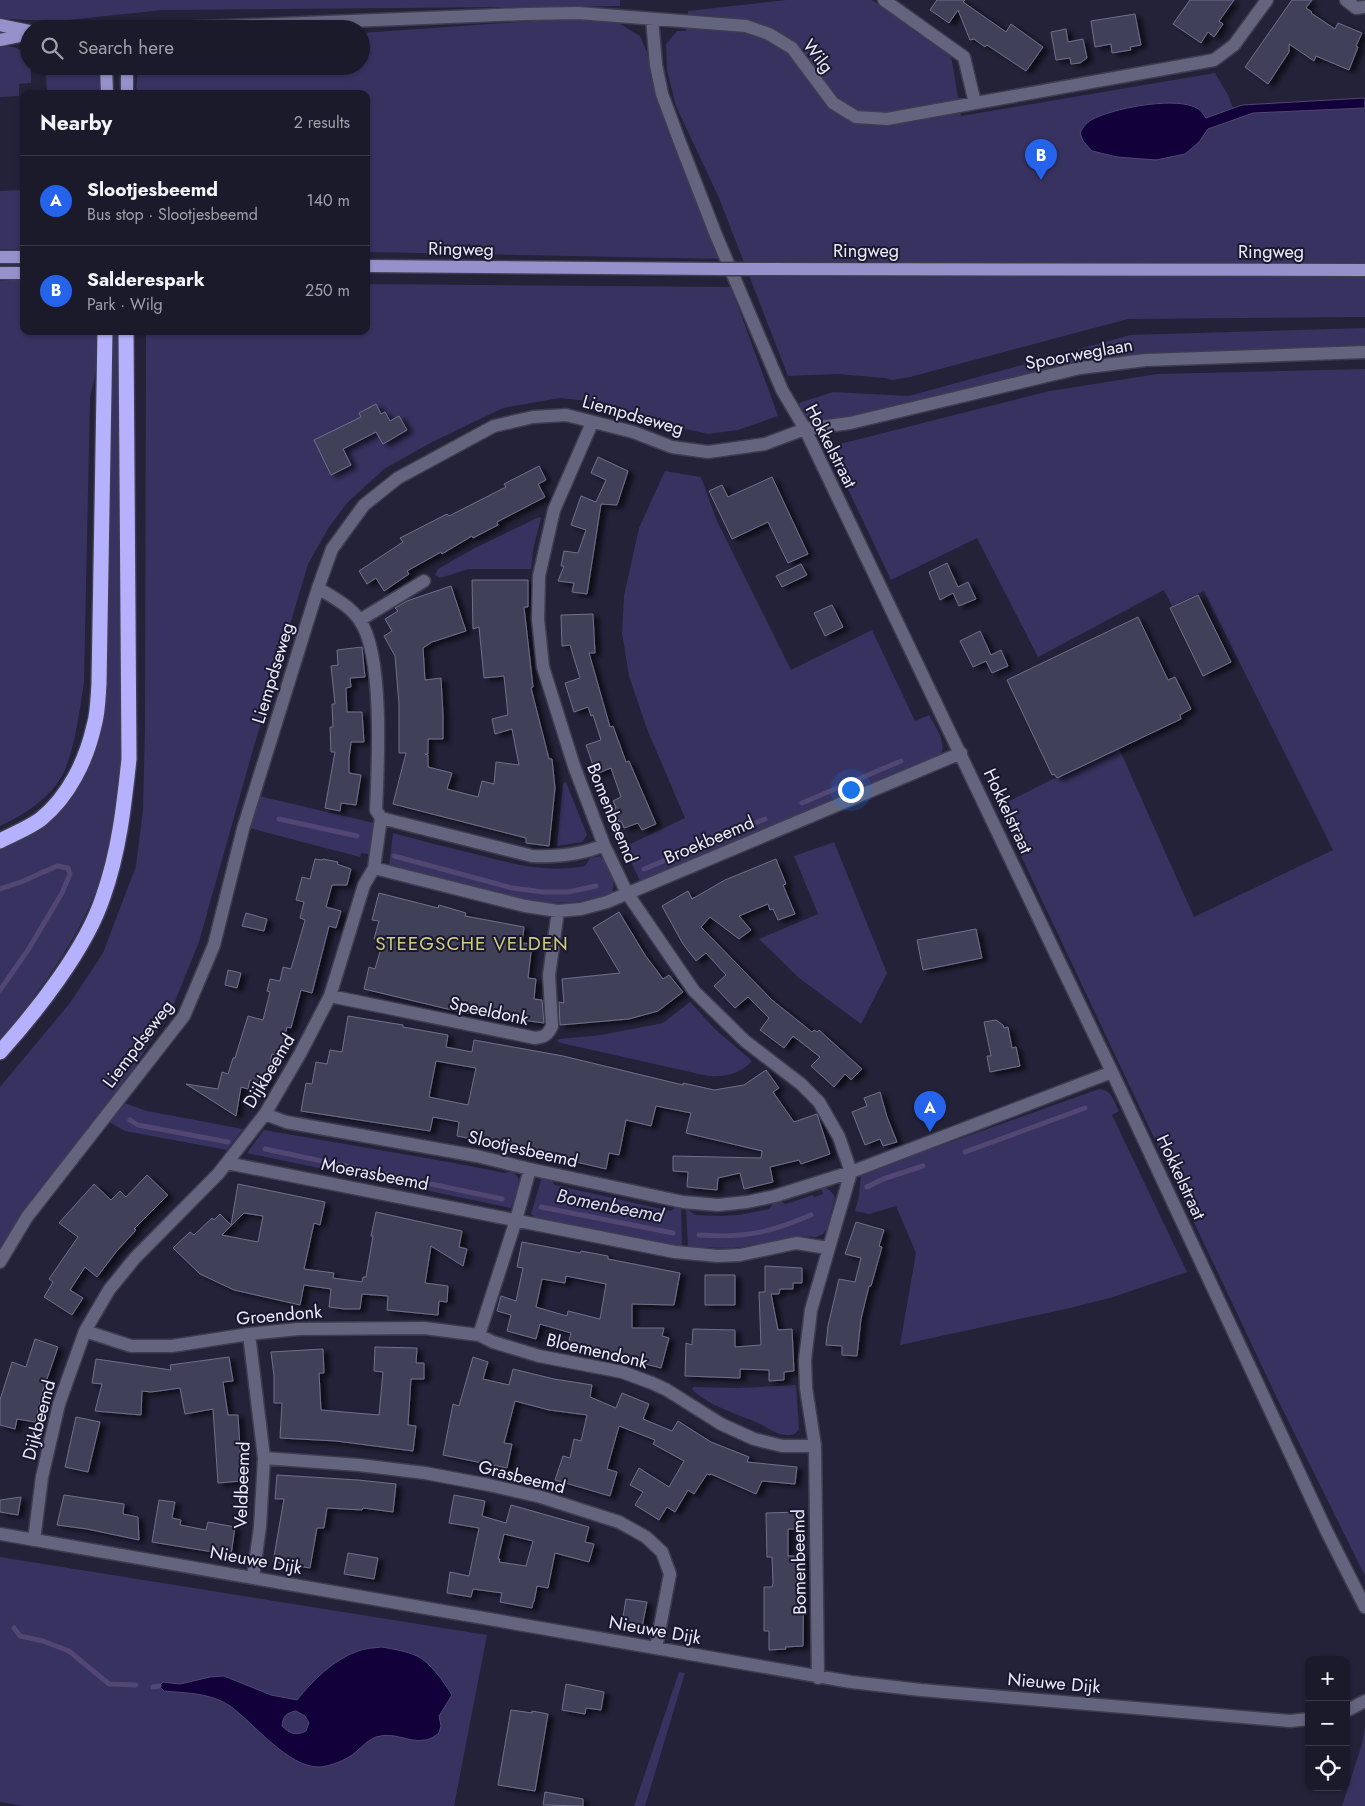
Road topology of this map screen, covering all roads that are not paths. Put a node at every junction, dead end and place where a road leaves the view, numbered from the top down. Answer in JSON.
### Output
{"nodes":[{"id":1,"x":884,"y":0,"type":"edge"},
{"id":2,"x":1267,"y":0,"type":"edge"},
{"id":3,"x":1346,"y":0,"type":"edge"},
{"id":4,"x":1365,"y":7,"type":"edge"},
{"id":5,"x":652,"y":19,"type":"junction"},
{"id":6,"x":370,"y":20,"type":"edge"},
{"id":7,"x":0,"y":25,"type":"edge"},
{"id":8,"x":20,"y":30,"type":"edge"},
{"id":9,"x":20,"y":34,"type":"edge"},
{"id":10,"x":0,"y":40,"type":"edge"},
{"id":11,"x":106,"y":75,"type":"edge"},
{"id":12,"x":127,"y":75,"type":"edge"},
{"id":13,"x":106,"y":90,"type":"edge"},
{"id":14,"x":127,"y":90,"type":"edge"},
{"id":15,"x":975,"y":103,"type":"junction"},
{"id":16,"x":0,"y":257,"type":"edge"},
{"id":17,"x":20,"y":257,"type":"edge"},
{"id":18,"x":370,"y":266,"type":"edge"},
{"id":19,"x":1365,"y":270,"type":"edge"},
{"id":20,"x":0,"y":273,"type":"edge"},
{"id":21,"x":20,"y":273,"type":"edge"},
{"id":22,"x":105,"y":335,"type":"edge"},
{"id":23,"x":126,"y":335,"type":"edge"},
{"id":24,"x":1365,"y":352,"type":"edge"},
{"id":25,"x":592,"y":422,"type":"junction"},
{"id":26,"x":805,"y":429,"type":"junction"},
{"id":27,"x":424,"y":581,"type":"dead end"},
{"id":28,"x":318,"y":588,"type":"junction"},
{"id":29,"x":360,"y":620,"type":"junction"},
{"id":30,"x":961,"y":753,"type":"junction"},
{"id":31,"x":381,"y":818,"type":"junction"},
{"id":32,"x":0,"y":841,"type":"edge"},
{"id":33,"x":604,"y":845,"type":"junction"},
{"id":34,"x":374,"y":868,"type":"junction"},
{"id":35,"x":627,"y":893,"type":"junction"},
{"id":36,"x":558,"y":911,"type":"junction"},
{"id":37,"x":330,"y":996,"type":"junction"},
{"id":38,"x":0,"y":1052,"type":"edge"},
{"id":39,"x":1112,"y":1072,"type":"junction"},
{"id":40,"x":265,"y":1114,"type":"junction"},
{"id":41,"x":227,"y":1163,"type":"junction"},
{"id":42,"x":530,"y":1169,"type":"junction"},
{"id":43,"x":851,"y":1172,"type":"junction"},
{"id":44,"x":516,"y":1220,"type":"junction"},
{"id":45,"x":828,"y":1248,"type":"junction"},
{"id":46,"x":0,"y":1262,"type":"edge"},
{"id":47,"x":85,"y":1332,"type":"junction"},
{"id":48,"x":249,"y":1334,"type":"junction"},
{"id":49,"x":478,"y":1335,"type":"junction"},
{"id":50,"x":815,"y":1446,"type":"junction"},
{"id":51,"x":264,"y":1458,"type":"junction"},
{"id":52,"x":0,"y":1534,"type":"edge"},
{"id":53,"x":34,"y":1540,"type":"junction"},
{"id":54,"x":253,"y":1577,"type":"junction"},
{"id":55,"x":1365,"y":1607,"type":"edge"},
{"id":56,"x":656,"y":1648,"type":"junction"},
{"id":57,"x":818,"y":1678,"type":"junction"},
{"id":58,"x":1365,"y":1701,"type":"edge"},
{"id":59,"x":1350,"y":1709,"type":"edge"},
{"id":60,"x":1305,"y":1719,"type":"edge"}],
"edges":[{"from":1,"to":15,"type":"street"},
{"from":2,"to":15,"type":"street","name":"Wilg"},
{"from":3,"to":4,"type":"street"},
{"from":5,"to":6,"type":"street","name":"Wilg"},
{"from":5,"to":15,"type":"street","name":"Wilg"},
{"from":5,"to":26,"type":"street","name":"Hokkelstraat"},
{"from":7,"to":8,"type":"main road"},
{"from":9,"to":10,"type":"main road"},
{"from":11,"to":13,"type":"main road"},
{"from":12,"to":14,"type":"main road"},
{"from":16,"to":17,"type":"main road"},
{"from":18,"to":19,"type":"main road","name":"Ringweg","bridge":true},
{"from":20,"to":21,"type":"main road"},
{"from":22,"to":32,"type":"highway"},
{"from":23,"to":38,"type":"highway"},
{"from":24,"to":26,"type":"street","name":"Spoorweglaan"},
{"from":25,"to":26,"type":"street","name":"Liempdseweg"},
{"from":25,"to":28,"type":"street","name":"Liempdseweg"},
{"from":25,"to":33,"type":"street","name":"Bomenbeemd"},
{"from":26,"to":30,"type":"street","name":"Hokkelstraat"},
{"from":27,"to":29,"type":"street"},
{"from":28,"to":29,"type":"street","name":"Dijkbeemd"},
{"from":28,"to":46,"type":"street","name":"Liempdseweg"},
{"from":29,"to":31,"type":"street","name":"Dijkbeemd"},
{"from":30,"to":35,"type":"street","name":"Broekbeemd"},
{"from":30,"to":39,"type":"street","name":"Hokkelstraat"},
{"from":31,"to":33,"type":"street"},
{"from":31,"to":34,"type":"street","name":"Dijkbeemd"},
{"from":33,"to":35,"type":"street","name":"Bomenbeemd"},
{"from":34,"to":36,"type":"street","name":"Broekbeemd"},
{"from":34,"to":37,"type":"street","name":"Dijkbeemd"},
{"from":35,"to":36,"type":"street","name":"Broekbeemd"},
{"from":35,"to":43,"type":"street","name":"Bomenbeemd"},
{"from":36,"to":37,"type":"street","name":"Speeldonk"},
{"from":37,"to":40,"type":"street","name":"Dijkbeemd"},
{"from":39,"to":43,"type":"street","name":"Slootjesbeemd"},
{"from":39,"to":55,"type":"street","name":"Hokkelstraat"},
{"from":40,"to":41,"type":"street","name":"Dijkbeemd"},
{"from":40,"to":42,"type":"street","name":"Slootjesbeemd"},
{"from":41,"to":44,"type":"street","name":"Moerasbeemd"},
{"from":41,"to":47,"type":"street","name":"Dijkbeemd"},
{"from":42,"to":43,"type":"street","name":"Slootjesbeemd"},
{"from":42,"to":44,"type":"street"},
{"from":43,"to":45,"type":"street","name":"Bomenbeemd"},
{"from":44,"to":45,"type":"street"},
{"from":44,"to":49,"type":"street"},
{"from":45,"to":50,"type":"street","name":"Bomenbeemd"},
{"from":47,"to":48,"type":"street","name":"Groendonk"},
{"from":47,"to":53,"type":"street","name":"Dijkbeemd"},
{"from":48,"to":49,"type":"street","name":"Groendonk"},
{"from":48,"to":51,"type":"street","name":"Veldbeemd"},
{"from":49,"to":50,"type":"street","name":"Bloemendonk"},
{"from":50,"to":57,"type":"street","name":"Bomenbeemd"},
{"from":51,"to":54,"type":"street","name":"Veldbeemd"},
{"from":51,"to":56,"type":"street","name":"Grasbeemd"},
{"from":52,"to":53,"type":"street","name":"Nieuwe Dijk"},
{"from":53,"to":54,"type":"street","name":"Nieuwe Dijk"},
{"from":54,"to":56,"type":"street","name":"Nieuwe Dijk"},
{"from":56,"to":57,"type":"street","name":"Nieuwe Dijk"},
{"from":57,"to":60,"type":"street","name":"Nieuwe Dijk"},
{"from":58,"to":59,"type":"street"}]}
